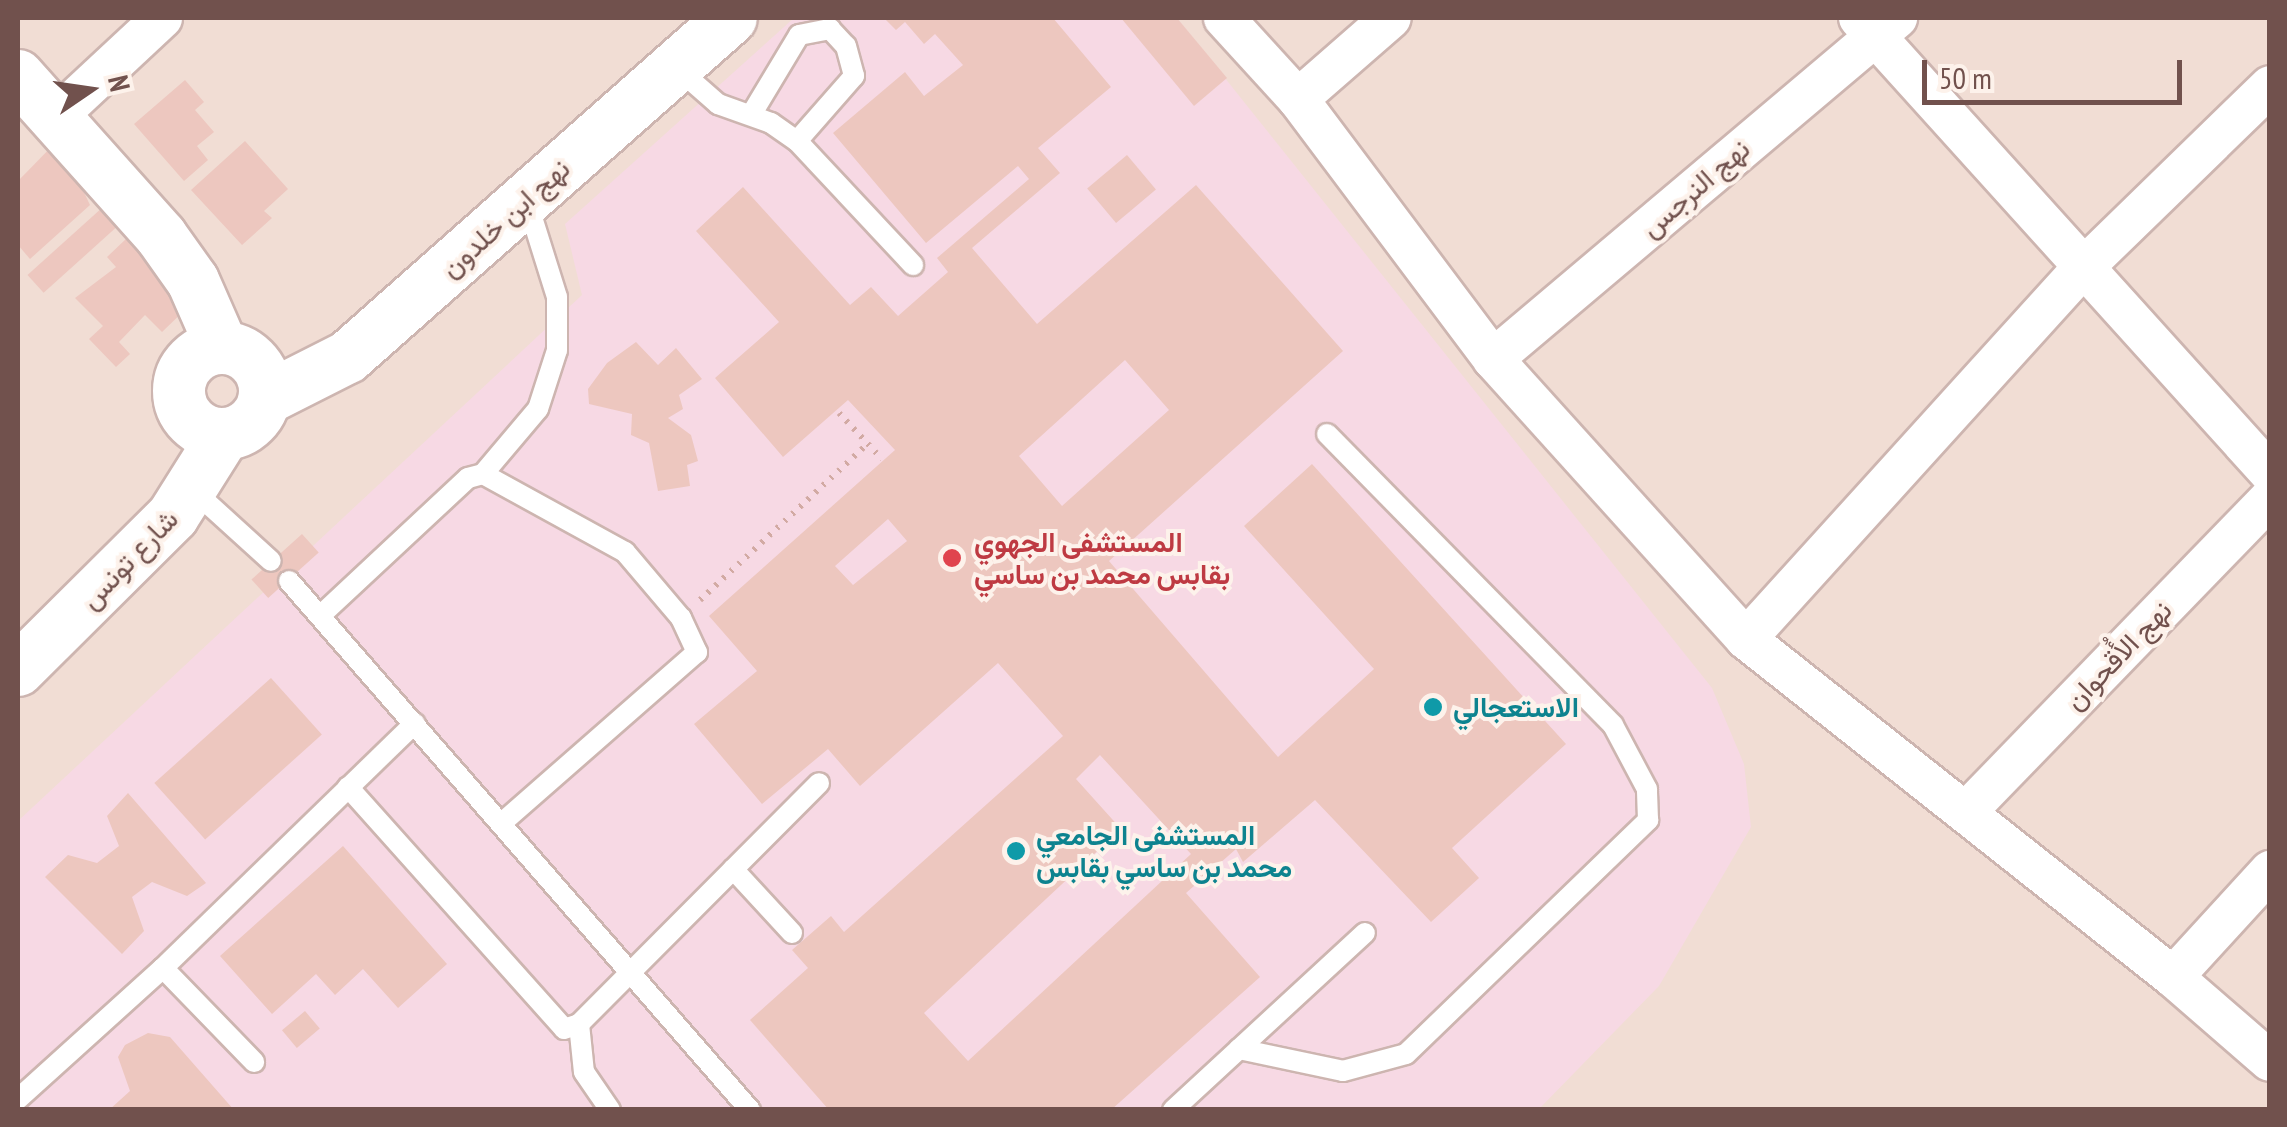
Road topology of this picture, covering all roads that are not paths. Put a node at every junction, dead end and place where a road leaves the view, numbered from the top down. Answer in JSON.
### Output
{"nodes":[{"id":1,"x":162,"y":18,"type":"edge"},
{"id":2,"x":731,"y":18,"type":"edge"},
{"id":3,"x":1224,"y":18,"type":"edge"},
{"id":4,"x":1391,"y":18,"type":"edge"},
{"id":5,"x":1877,"y":24,"type":"edge"},
{"id":6,"x":676,"y":66,"type":"junction"},
{"id":7,"x":18,"y":76,"type":"edge"},
{"id":8,"x":2270,"y":86,"type":"edge"},
{"id":9,"x":1298,"y":99,"type":"junction"},
{"id":10,"x":751,"y":115,"type":"junction"},
{"id":11,"x":56,"y":116,"type":"junction"},
{"id":12,"x":798,"y":141,"type":"junction"},
{"id":13,"x":526,"y":199,"type":"junction"},
{"id":14,"x":912,"y":265,"type":"dead end"},
{"id":15,"x":2082,"y":269,"type":"junction"},
{"id":16,"x":222,"y":347,"type":"junction"},
{"id":17,"x":1493,"y":360,"type":"junction"},
{"id":18,"x":265,"y":399,"type":"junction"},
{"id":19,"x":1326,"y":434,"type":"dead end"},
{"id":20,"x":224,"y":435,"type":"junction"},
{"id":21,"x":2270,"y":473,"type":"edge"},
{"id":22,"x":483,"y":474,"type":"junction"},
{"id":23,"x":193,"y":490,"type":"junction"},
{"id":24,"x":2270,"y":498,"type":"edge"},
{"id":25,"x":271,"y":561,"type":"dead end"},
{"id":26,"x":289,"y":581,"type":"dead end"},
{"id":27,"x":321,"y":615,"type":"junction"},
{"id":28,"x":1746,"y":639,"type":"junction"},
{"id":29,"x":18,"y":670,"type":"edge"},
{"id":30,"x":415,"y":723,"type":"junction"},
{"id":31,"x":819,"y":784,"type":"dead end"},
{"id":32,"x":348,"y":787,"type":"junction"},
{"id":33,"x":1966,"y":812,"type":"junction"},
{"id":34,"x":503,"y":822,"type":"junction"},
{"id":35,"x":734,"y":869,"type":"junction"},
{"id":36,"x":2270,"y":871,"type":"edge"},
{"id":37,"x":1365,"y":932,"type":"dead end"},
{"id":38,"x":792,"y":933,"type":"dead end"},
{"id":39,"x":163,"y":968,"type":"junction"},
{"id":40,"x":634,"y":970,"type":"junction"},
{"id":41,"x":2173,"y":977,"type":"junction"},
{"id":42,"x":579,"y":1024,"type":"junction"},
{"id":43,"x":1239,"y":1049,"type":"junction"},
{"id":44,"x":2270,"y":1061,"type":"edge"},
{"id":45,"x":254,"y":1062,"type":"dead end"},
{"id":46,"x":18,"y":1099,"type":"edge"},
{"id":47,"x":610,"y":1110,"type":"edge"},
{"id":48,"x":750,"y":1110,"type":"edge"},
{"id":49,"x":1173,"y":1110,"type":"edge"}],
"edges":[{"from":1,"to":11,"type":"street"},
{"from":2,"to":6,"type":"street","name":"نهج ابن خلدون"},
{"from":3,"to":9,"type":"street"},
{"from":4,"to":9,"type":"street"},
{"from":5,"to":15,"type":"street"},
{"from":5,"to":17,"type":"street","name":"نهج النرجس"},
{"from":6,"to":10,"type":"lane"},
{"from":6,"to":13,"type":"street","name":"نهج ابن خلدون"},
{"from":7,"to":11,"type":"street"},
{"from":8,"to":15,"type":"street"},
{"from":9,"to":17,"type":"street"},
{"from":10,"to":12,"type":"lane"},
{"from":10,"to":12,"type":"lane"},
{"from":11,"to":16,"type":"street"},
{"from":12,"to":14,"type":"lane"},
{"from":13,"to":18,"type":"street","name":"نهج ابن خلدون"},
{"from":13,"to":22,"type":"lane"},
{"from":15,"to":21,"type":"street"},
{"from":15,"to":28,"type":"street"},
{"from":16,"to":18,"type":"street"},
{"from":16,"to":20,"type":"street"},
{"from":17,"to":28,"type":"street"},
{"from":18,"to":20,"type":"street"},
{"from":19,"to":43,"type":"lane"},
{"from":20,"to":23,"type":"street","name":"شارع تونس"},
{"from":22,"to":27,"type":"lane"},
{"from":22,"to":34,"type":"lane"},
{"from":23,"to":25,"type":"lane"},
{"from":23,"to":29,"type":"street","name":"شارع تونس"},
{"from":24,"to":33,"type":"street","name":"نهج الأُقحوان"},
{"from":26,"to":27,"type":"lane"},
{"from":27,"to":30,"type":"lane"},
{"from":28,"to":33,"type":"street"},
{"from":30,"to":32,"type":"lane"},
{"from":30,"to":34,"type":"lane"},
{"from":31,"to":35,"type":"lane"},
{"from":32,"to":39,"type":"lane"},
{"from":32,"to":42,"type":"lane"},
{"from":33,"to":41,"type":"street"},
{"from":34,"to":40,"type":"lane"},
{"from":35,"to":38,"type":"lane"},
{"from":35,"to":40,"type":"lane"},
{"from":36,"to":41,"type":"street"},
{"from":37,"to":43,"type":"lane"},
{"from":39,"to":45,"type":"lane"},
{"from":39,"to":46,"type":"lane"},
{"from":40,"to":42,"type":"lane"},
{"from":40,"to":48,"type":"lane"},
{"from":41,"to":44,"type":"street"},
{"from":42,"to":47,"type":"lane"},
{"from":43,"to":49,"type":"lane"}]}
